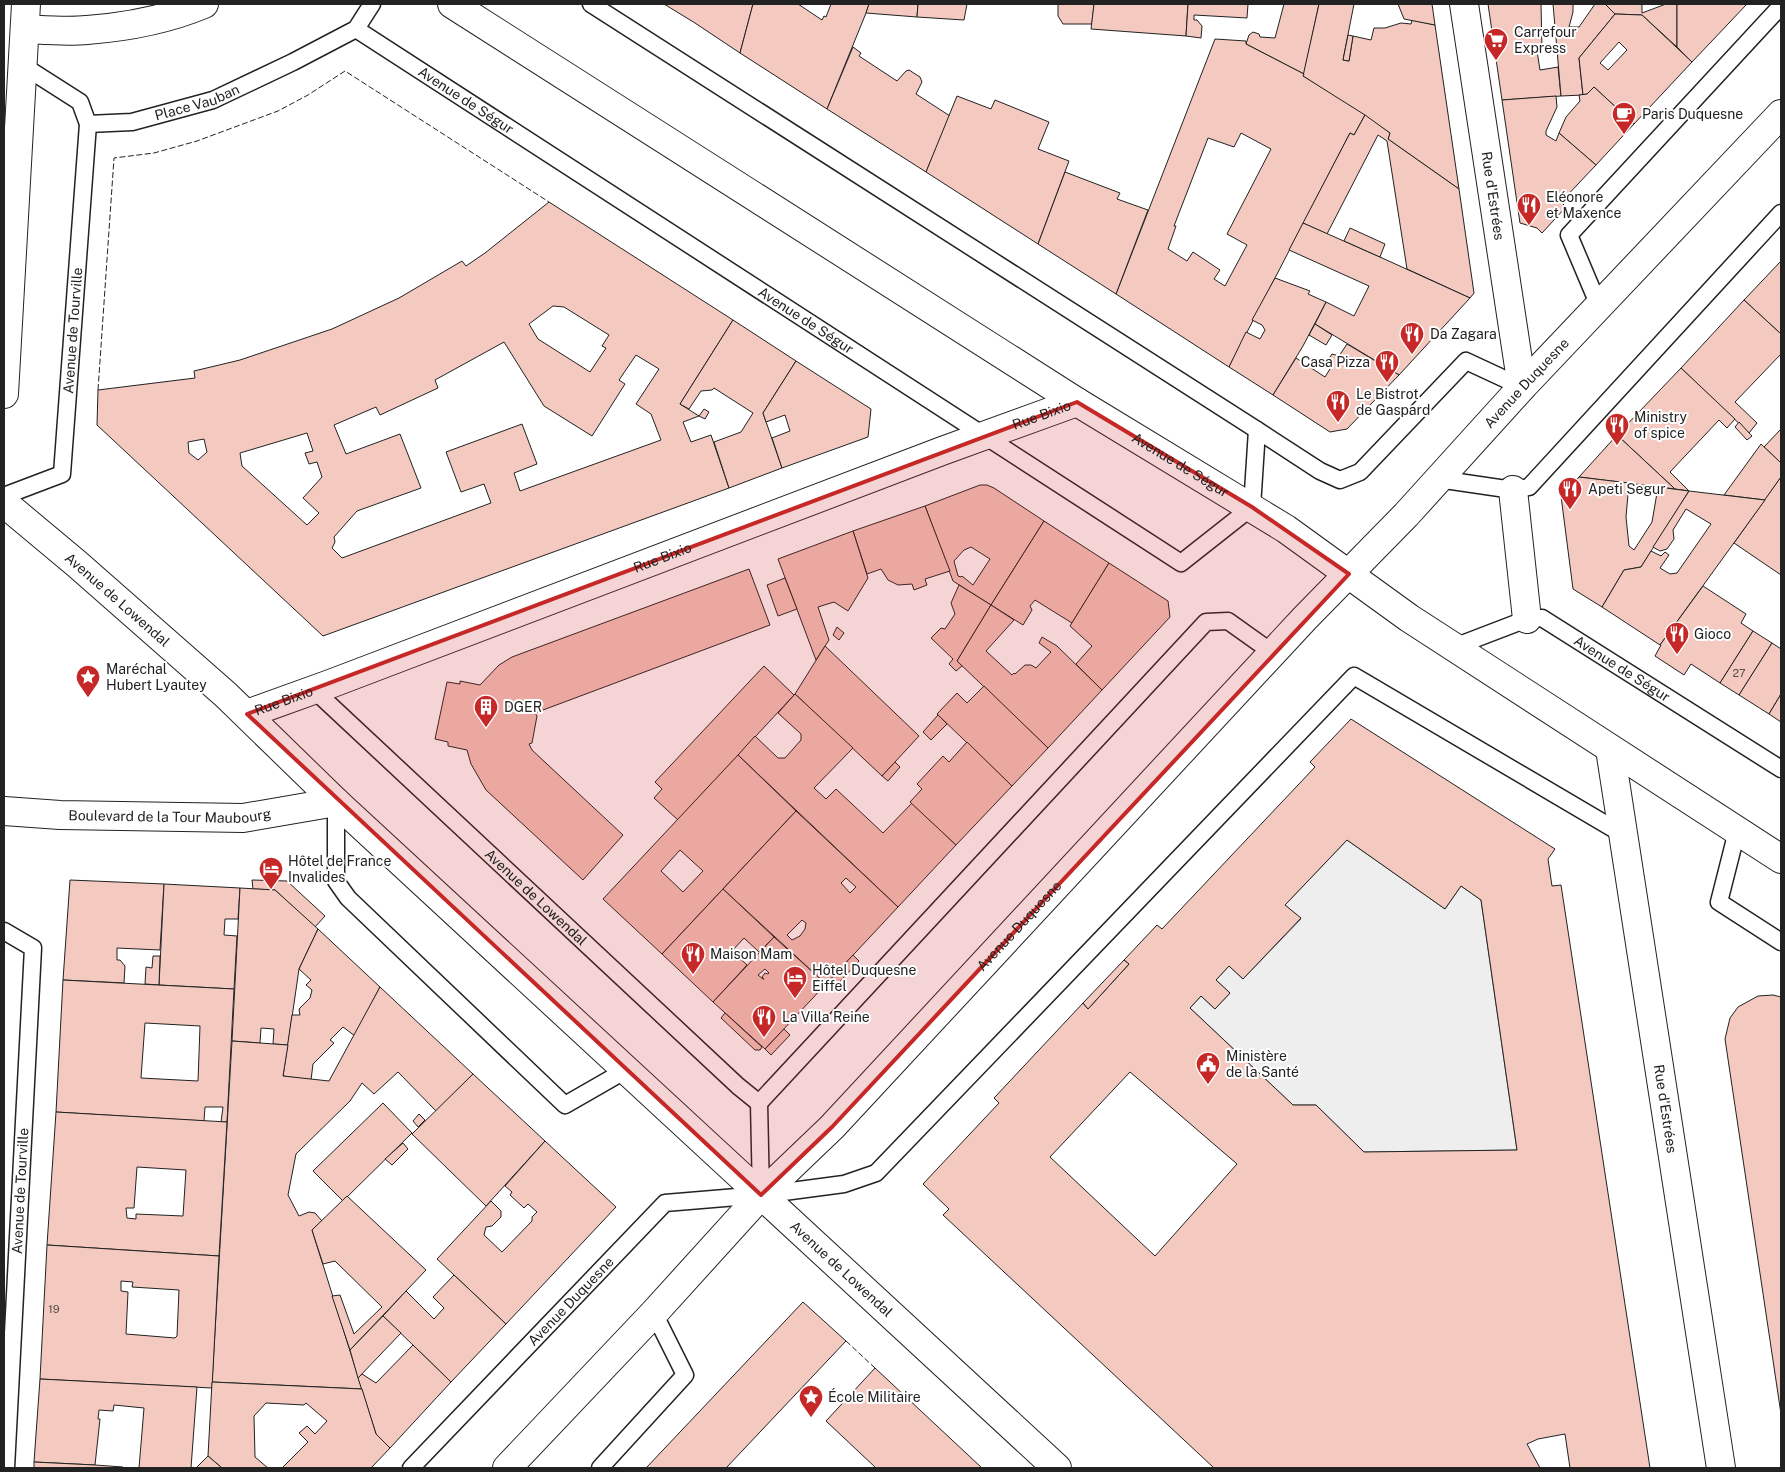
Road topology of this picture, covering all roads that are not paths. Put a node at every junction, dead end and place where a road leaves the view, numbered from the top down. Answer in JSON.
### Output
{"nodes":[{"id":1,"x":204,"y":4,"type":"edge"},
{"id":2,"x":372,"y":4,"type":"edge"},
{"id":3,"x":452,"y":4,"type":"edge"},
{"id":4,"x":591,"y":4,"type":"edge"},
{"id":5,"x":1464,"y":4,"type":"edge"},
{"id":6,"x":1781,"y":6,"type":"edge"},
{"id":7,"x":26,"y":17,"type":"edge"},
{"id":8,"x":356,"y":29,"type":"junction"},
{"id":9,"x":22,"y":65,"type":"junction"},
{"id":10,"x":1781,"y":114,"type":"edge"},
{"id":11,"x":88,"y":124,"type":"junction"},
{"id":12,"x":1781,"y":213,"type":"edge"},
{"id":13,"x":1599,"y":306,"type":"junction"},
{"id":14,"x":1522,"y":387,"type":"junction"},
{"id":15,"x":4,"y":394,"type":"edge"},
{"id":16,"x":1077,"y":402,"type":"junction"},
{"id":17,"x":1257,"y":430,"type":"junction"},
{"id":18,"x":985,"y":436,"type":"junction"},
{"id":19,"x":1438,"y":479,"type":"junction"},
{"id":20,"x":1513,"y":490,"type":"junction"},
{"id":21,"x":4,"y":496,"type":"edge"},
{"id":22,"x":4,"y":503,"type":"edge"},
{"id":23,"x":1252,"y":507,"type":"junction"},
{"id":24,"x":1349,"y":574,"type":"junction"},
{"id":25,"x":1527,"y":619,"type":"junction"},
{"id":26,"x":1454,"y":647,"type":"junction"},
{"id":27,"x":1273,"y":653,"type":"junction"},
{"id":28,"x":313,"y":690,"type":"junction"},
{"id":29,"x":247,"y":714,"type":"junction"},
{"id":30,"x":1610,"y":749,"type":"junction"},
{"id":31,"x":1781,"y":769,"type":"edge"},
{"id":32,"x":336,"y":802,"type":"junction"},
{"id":33,"x":4,"y":811,"type":"edge"},
{"id":34,"x":1737,"y":831,"type":"junction"},
{"id":35,"x":1624,"y":835,"type":"junction"},
{"id":36,"x":1781,"y":859,"type":"edge"},
{"id":37,"x":4,"y":931,"type":"edge"},
{"id":38,"x":1781,"y":942,"type":"edge"},
{"id":39,"x":626,"y":1070,"type":"junction"},
{"id":40,"x":759,"y":1103,"type":"junction"},
{"id":41,"x":761,"y":1195,"type":"junction"},
{"id":42,"x":654,"y":1313,"type":"junction"},
{"id":43,"x":6,"y":1468,"type":"edge"},
{"id":44,"x":411,"y":1468,"type":"edge"},
{"id":45,"x":507,"y":1468,"type":"edge"},
{"id":46,"x":600,"y":1468,"type":"edge"},
{"id":47,"x":1057,"y":1468,"type":"edge"},
{"id":48,"x":1721,"y":1468,"type":"edge"}],
"edges":[{"from":1,"to":7,"type":"street"},
{"from":2,"to":8,"type":"lane","name":"Place Vauban"},
{"from":3,"to":16,"type":"street","name":"Avenue de Ségur"},
{"from":4,"to":17,"type":"lane"},
{"from":5,"to":14,"type":"street","name":"Rue d'Estrées"},
{"from":6,"to":13,"type":"lane"},
{"from":7,"to":9,"type":"street"},
{"from":8,"to":11,"type":"lane","name":"Place Vauban"},
{"from":8,"to":18,"type":"lane","name":"Avenue de Ségur"},
{"from":9,"to":11,"type":"lane"},
{"from":9,"to":15,"type":"street"},
{"from":10,"to":13,"type":"street","name":"Avenue Duquesne"},
{"from":11,"to":21,"type":"lane","name":"Avenue de Tourville"},
{"from":12,"to":20,"type":"lane"},
{"from":13,"to":14,"type":"street","name":"Avenue Duquesne"},
{"from":14,"to":17,"type":"lane"},
{"from":14,"to":19,"type":"street","name":"Avenue Duquesne"},
{"from":16,"to":18,"type":"street","name":"Rue Bixio"},
{"from":16,"to":23,"type":"street","name":"Avenue de Ségur"},
{"from":17,"to":23,"type":"lane","name":"Avenue de Ségur"},
{"from":18,"to":23,"type":"lane","name":"Avenue de Ségur"},
{"from":18,"to":28,"type":"street","name":"Rue Bixio"},
{"from":19,"to":20,"type":"lane"},
{"from":19,"to":24,"type":"street","name":"Avenue Duquesne"},
{"from":20,"to":25,"type":"street"},
{"from":22,"to":29,"type":"street","name":"Avenue de Lowendal"},
{"from":23,"to":24,"type":"street","name":"Avenue de Ségur"},
{"from":24,"to":26,"type":"street","name":"Avenue de Ségur"},
{"from":24,"to":27,"type":"street","name":"Avenue Duquesne"},
{"from":25,"to":26,"type":"lane"},
{"from":25,"to":31,"type":"lane","name":"Avenue de Ségur"},
{"from":26,"to":30,"type":"street","name":"Avenue de Ségur"},
{"from":27,"to":40,"type":"lane"},
{"from":27,"to":41,"type":"street","name":"Avenue Duquesne"},
{"from":28,"to":29,"type":"street","name":"Rue Bixio"},
{"from":28,"to":40,"type":"lane","name":"Avenue de Lowendal"},
{"from":29,"to":32,"type":"street","name":"Avenue de Lowendal"},
{"from":30,"to":34,"type":"street","name":"Avenue de Ségur"},
{"from":30,"to":35,"type":"street","name":"Rue d'Estrées"},
{"from":32,"to":33,"type":"street","name":"Boulevard de la Tour Maubourg"},
{"from":32,"to":39,"type":"street","name":"Avenue de Lowendal"},
{"from":32,"to":39,"type":"lane"},
{"from":34,"to":36,"type":"street","name":"Avenue de Ségur"},
{"from":34,"to":38,"type":"lane"},
{"from":35,"to":41,"type":"lane"},
{"from":35,"to":48,"type":"street","name":"Rue d'Estrées"},
{"from":37,"to":43,"type":"lane","name":"Avenue de Tourville"},
{"from":39,"to":41,"type":"street","name":"Avenue de Lowendal"},
{"from":40,"to":41,"type":"lane"},
{"from":41,"to":42,"type":"street","name":"Avenue Duquesne"},
{"from":41,"to":44,"type":"lane","name":"Avenue Duquesne"},
{"from":41,"to":47,"type":"street","name":"Avenue de Lowendal"},
{"from":42,"to":45,"type":"street","name":"Avenue Duquesne"},
{"from":42,"to":46,"type":"lane"}]}
